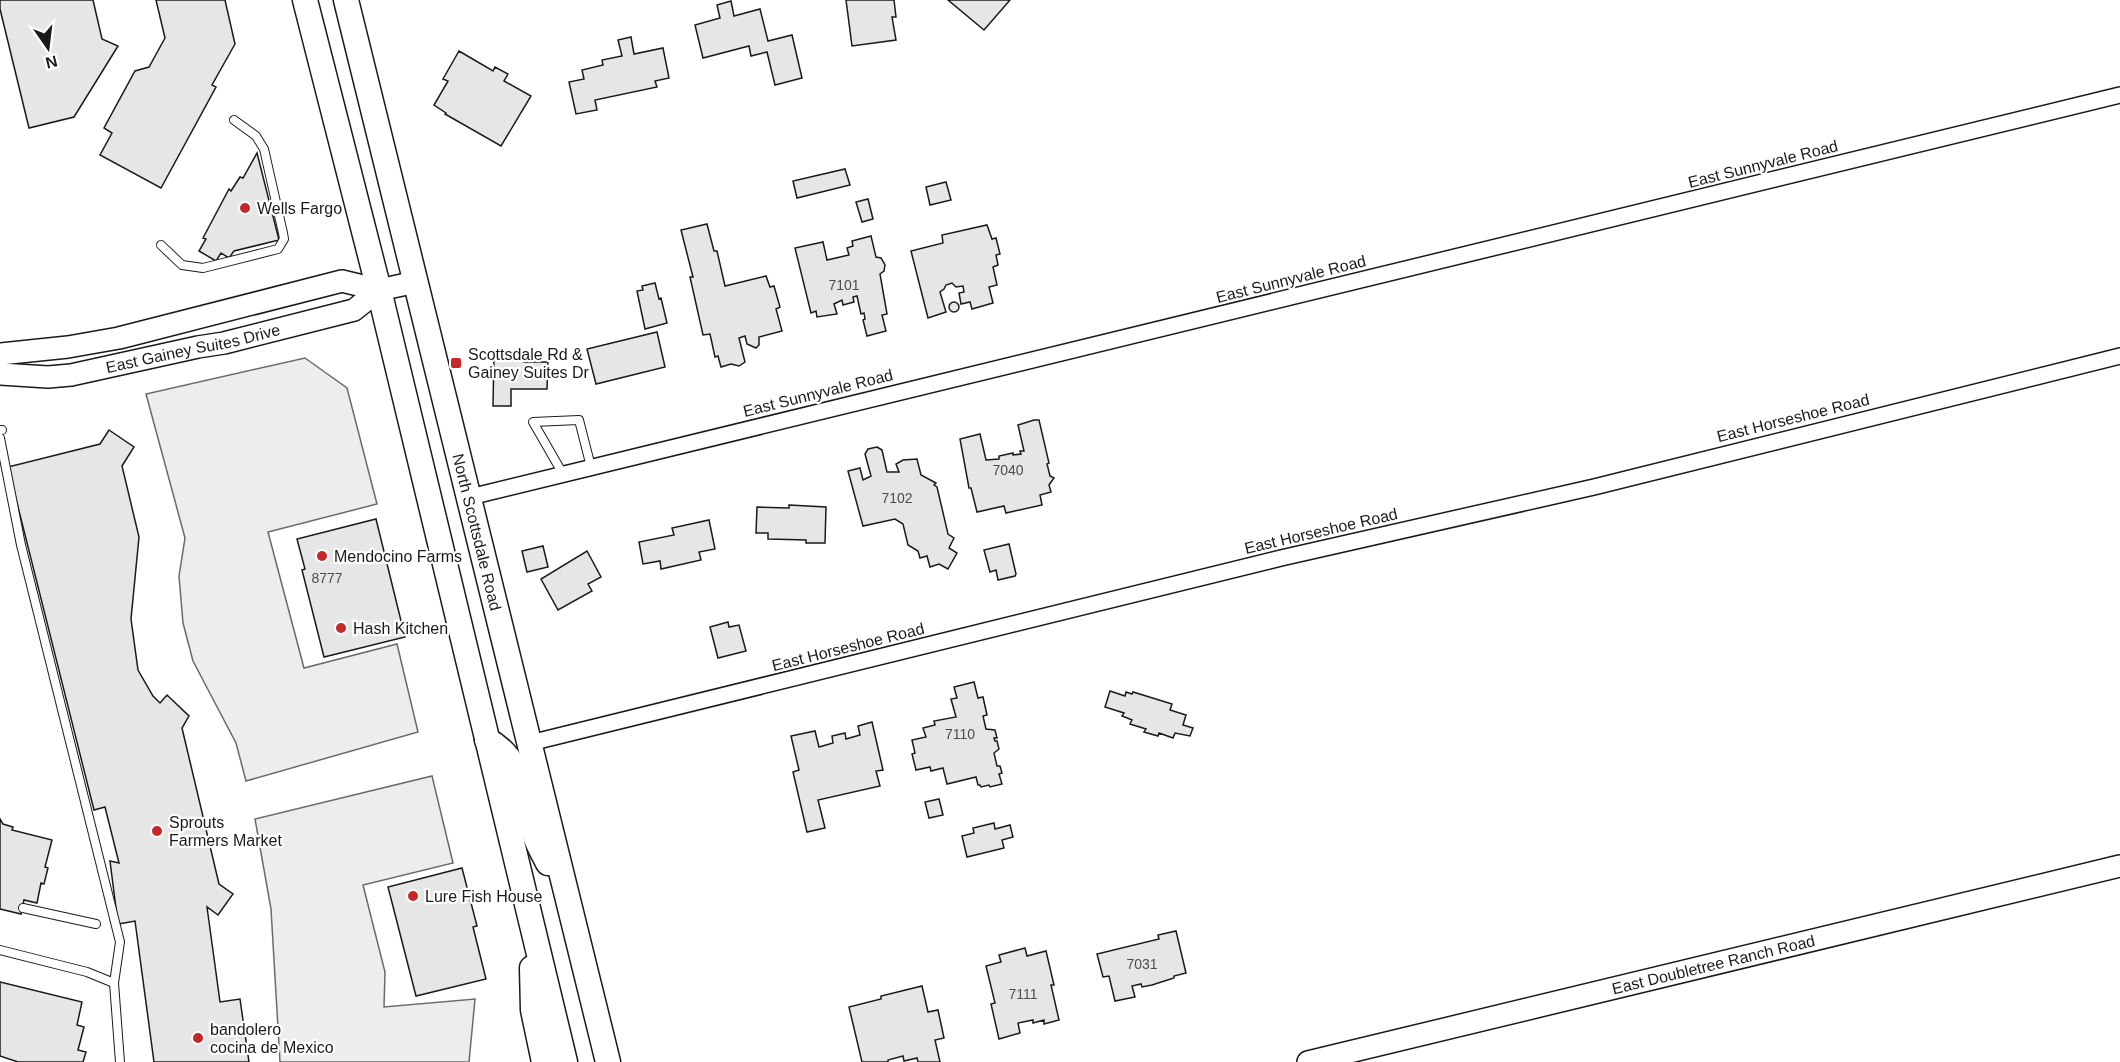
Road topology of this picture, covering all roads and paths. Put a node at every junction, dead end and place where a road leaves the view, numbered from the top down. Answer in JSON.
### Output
{"nodes":[{"id":1,"x":305,"y":0,"type":"edge"},
{"id":2,"x":346,"y":0,"type":"edge"},
{"id":3,"x":2120,"y":95,"type":"edge"},
{"id":4,"x":234,"y":120,"type":"dead end"},
{"id":5,"x":161,"y":245,"type":"dead end"},
{"id":6,"x":416,"y":282,"type":"junction"},
{"id":7,"x":379,"y":290,"type":"junction"},
{"id":8,"x":0,"y":354,"type":"edge"},
{"id":9,"x":2120,"y":356,"type":"edge"},
{"id":10,"x":0,"y":374,"type":"edge"},
{"id":11,"x":1,"y":432,"type":"edge"},
{"id":12,"x":591,"y":467,"type":"junction"},
{"id":13,"x":563,"y":474,"type":"junction"},
{"id":14,"x":470,"y":497,"type":"junction"},
{"id":15,"x":487,"y":740,"type":"junction"},
{"id":16,"x":530,"y":743,"type":"junction"},
{"id":17,"x":2120,"y":866,"type":"edge"},
{"id":18,"x":569,"y":906,"type":"junction"},
{"id":19,"x":23,"y":908,"type":"dead end"},
{"id":20,"x":530,"y":917,"type":"junction"},
{"id":21,"x":96,"y":924,"type":"dead end"},
{"id":22,"x":0,"y":950,"type":"edge"},
{"id":23,"x":114,"y":983,"type":"junction"},
{"id":24,"x":120,"y":1062,"type":"edge"},
{"id":25,"x":544,"y":1062,"type":"edge"},
{"id":26,"x":565,"y":1062,"type":"edge"},
{"id":27,"x":608,"y":1062,"type":"edge"},
{"id":28,"x":1308,"y":1062,"type":"edge"}],
"edges":[{"from":1,"to":7,"type":"main road"},
{"from":2,"to":6,"type":"main road","name":"North Scottsdale Road"},
{"from":3,"to":12,"type":"street","name":"East Sunnyvale Road"},
{"from":4,"to":5,"type":"lane"},
{"from":6,"to":7,"type":"main road","name":"East Gainey Suites Drive"},
{"from":6,"to":14,"type":"main road","name":"North Scottsdale Road"},
{"from":7,"to":8,"type":"main road","name":"East Gainey Suites Drive"},
{"from":7,"to":10,"type":"main road","name":"East Gainey Suites Drive"},
{"from":7,"to":15,"type":"main road"},
{"from":9,"to":16,"type":"street","name":"East Horseshoe Road"},
{"from":11,"to":23,"type":"lane"},
{"from":12,"to":13,"type":"street","name":"East Sunnyvale Road"},
{"from":12,"to":13,"type":"lane"},
{"from":13,"to":14,"type":"street","name":"East Sunnyvale Road"},
{"from":14,"to":16,"type":"main road","name":"North Scottsdale Road"},
{"from":15,"to":18,"type":"main road"},
{"from":15,"to":20,"type":"main road"},
{"from":16,"to":18,"type":"main road","name":"North Scottsdale Road"},
{"from":17,"to":28,"type":"main road","name":"East Doubletree Ranch Road"},
{"from":18,"to":27,"type":"main road","name":"North Scottsdale Road"},
{"from":19,"to":21,"type":"lane"},
{"from":20,"to":25,"type":"main road"},
{"from":20,"to":26,"type":"main road"},
{"from":22,"to":23,"type":"lane"},
{"from":23,"to":24,"type":"lane"}]}
